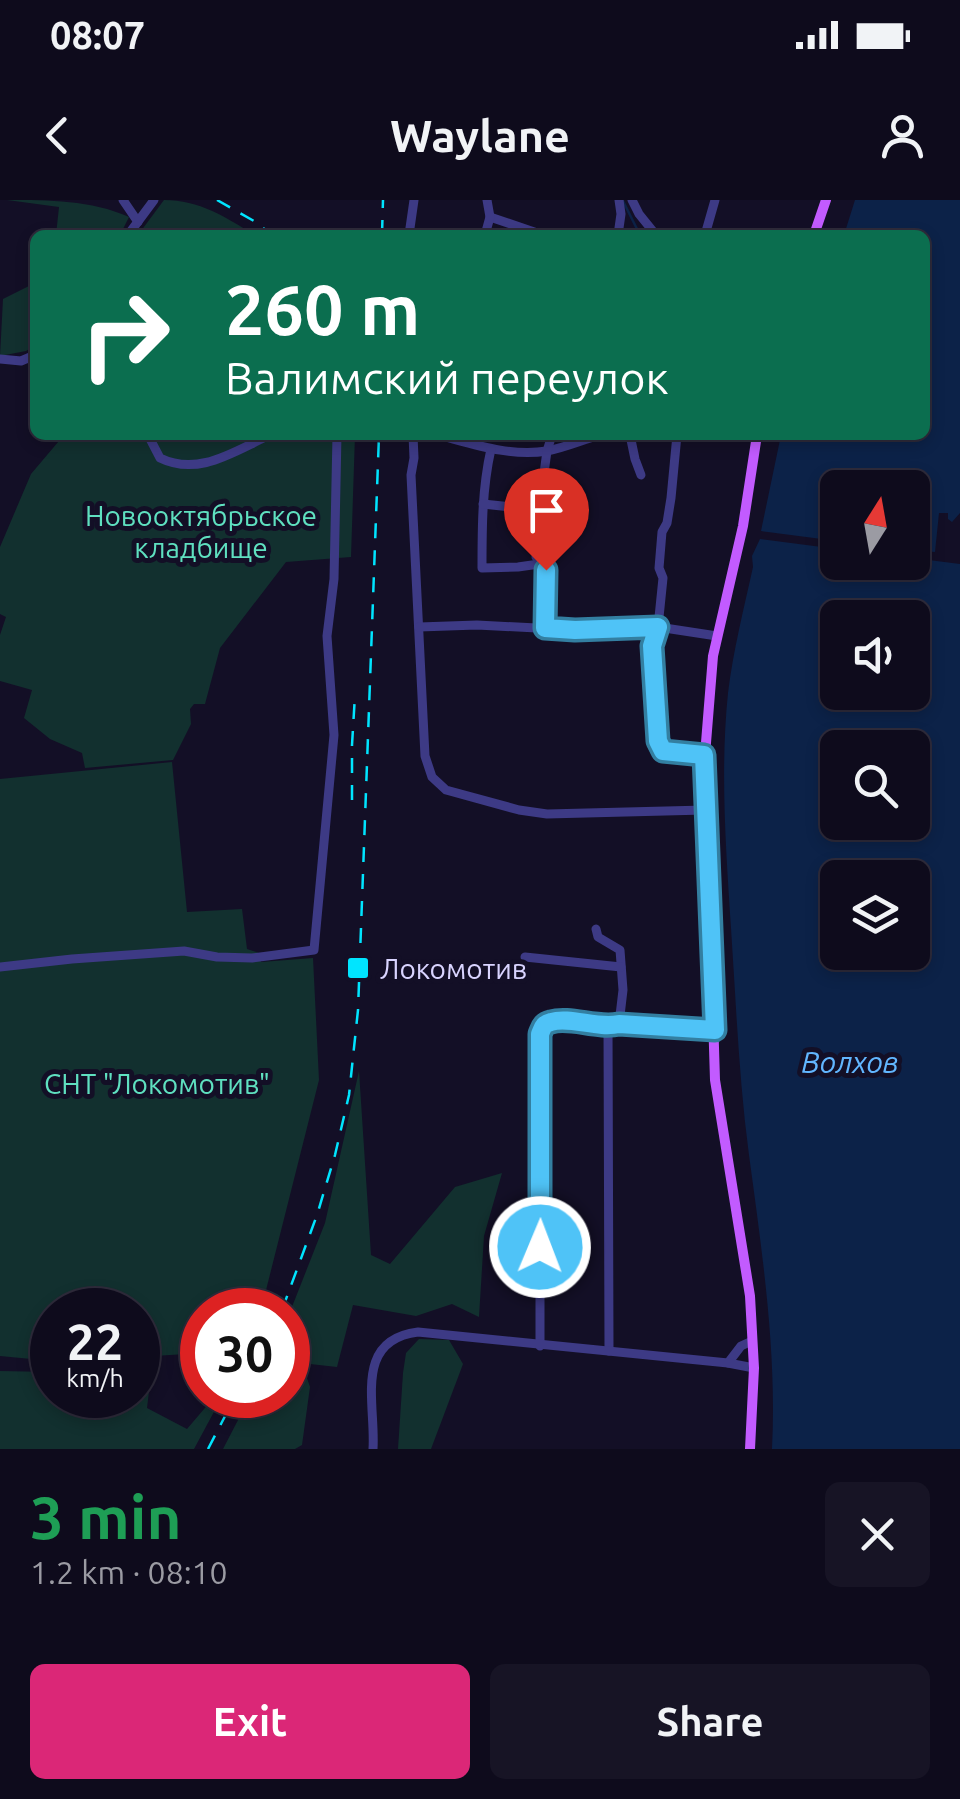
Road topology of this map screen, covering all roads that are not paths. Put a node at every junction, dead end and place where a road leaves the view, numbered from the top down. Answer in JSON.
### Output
{"nodes":[{"id":1,"x":123,"y":200,"type":"edge"},
{"id":2,"x":154,"y":200,"type":"edge"},
{"id":3,"x":414,"y":200,"type":"edge"},
{"id":4,"x":486,"y":200,"type":"edge"},
{"id":5,"x":619,"y":200,"type":"edge"},
{"id":6,"x":632,"y":200,"type":"edge"},
{"id":7,"x":715,"y":200,"type":"edge"},
{"id":8,"x":826,"y":200,"type":"edge"},
{"id":9,"x":490,"y":217,"type":"junction"},
{"id":10,"x":138,"y":222,"type":"junction"},
{"id":11,"x":132,"y":230,"type":"edge"},
{"id":12,"x":410,"y":230,"type":"edge"},
{"id":13,"x":486,"y":230,"type":"edge"},
{"id":14,"x":528,"y":230,"type":"edge"},
{"id":15,"x":619,"y":230,"type":"edge"},
{"id":16,"x":652,"y":230,"type":"edge"},
{"id":17,"x":707,"y":230,"type":"edge"},
{"id":18,"x":816,"y":230,"type":"edge"},
{"id":19,"x":30,"y":357,"type":"edge"},
{"id":20,"x":0,"y":359,"type":"edge"},
{"id":21,"x":151,"y":440,"type":"edge"},
{"id":22,"x":259,"y":440,"type":"edge"},
{"id":23,"x":337,"y":440,"type":"edge"},
{"id":24,"x":413,"y":440,"type":"edge"},
{"id":25,"x":469,"y":440,"type":"edge"},
{"id":26,"x":508,"y":440,"type":"edge"},
{"id":27,"x":550,"y":440,"type":"edge"},
{"id":28,"x":582,"y":440,"type":"edge"},
{"id":29,"x":631,"y":440,"type":"edge"},
{"id":30,"x":677,"y":440,"type":"edge"},
{"id":31,"x":756,"y":440,"type":"edge"},
{"id":32,"x":490,"y":449,"type":"junction"},
{"id":33,"x":506,"y":450,"type":"junction"},
{"id":34,"x":547,"y":450,"type":"junction"},
{"id":35,"x":641,"y":476,"type":"dead end"},
{"id":36,"x":483,"y":504,"type":"junction"},
{"id":37,"x":539,"y":510,"type":"junction"},
{"id":38,"x":538,"y":564,"type":"junction"},
{"id":39,"x":419,"y":626,"type":"junction"},
{"id":40,"x":658,"y":627,"type":"junction"},
{"id":41,"x":545,"y":628,"type":"junction"},
{"id":42,"x":716,"y":636,"type":"junction"},
{"id":43,"x":704,"y":755,"type":"junction"},
{"id":44,"x":705,"y":810,"type":"junction"},
{"id":45,"x":596,"y":929,"type":"dead end"},
{"id":46,"x":524,"y":957,"type":"dead end"},
{"id":47,"x":621,"y":967,"type":"junction"},
{"id":48,"x":0,"y":968,"type":"edge"},
{"id":49,"x":619,"y":1024,"type":"junction"},
{"id":50,"x":608,"y":1026,"type":"junction"},
{"id":51,"x":715,"y":1030,"type":"junction"},
{"id":52,"x":752,"y":1341,"type":"junction"},
{"id":53,"x":540,"y":1346,"type":"junction"},
{"id":54,"x":609,"y":1351,"type":"junction"},
{"id":55,"x":728,"y":1363,"type":"junction"},
{"id":56,"x":754,"y":1368,"type":"junction"},
{"id":57,"x":373,"y":1449,"type":"edge"},
{"id":58,"x":750,"y":1449,"type":"edge"}],
"edges":[{"from":1,"to":10,"type":"street"},
{"from":2,"to":10,"type":"street"},
{"from":3,"to":12,"type":"street"},
{"from":4,"to":9,"type":"street"},
{"from":5,"to":15,"type":"street"},
{"from":6,"to":16,"type":"street"},
{"from":7,"to":17,"type":"street"},
{"from":8,"to":18,"type":"main road"},
{"from":9,"to":13,"type":"street"},
{"from":9,"to":14,"type":"street"},
{"from":10,"to":11,"type":"street"},
{"from":19,"to":20,"type":"street"},
{"from":21,"to":22,"type":"street"},
{"from":23,"to":48,"type":"street"},
{"from":24,"to":39,"type":"street"},
{"from":25,"to":32,"type":"street"},
{"from":26,"to":33,"type":"street"},
{"from":27,"to":34,"type":"street"},
{"from":28,"to":34,"type":"street"},
{"from":29,"to":35,"type":"street"},
{"from":30,"to":40,"type":"street"},
{"from":31,"to":42,"type":"main road"},
{"from":32,"to":33,"type":"street"},
{"from":32,"to":36,"type":"street"},
{"from":33,"to":34,"type":"street"},
{"from":34,"to":37,"type":"street"},
{"from":36,"to":37,"type":"street"},
{"from":36,"to":38,"type":"street"},
{"from":37,"to":38,"type":"street"},
{"from":38,"to":41,"type":"street"},
{"from":39,"to":41,"type":"street"},
{"from":39,"to":44,"type":"street"},
{"from":40,"to":41,"type":"street"},
{"from":40,"to":42,"type":"street"},
{"from":40,"to":43,"type":"street"},
{"from":42,"to":43,"type":"main road"},
{"from":43,"to":44,"type":"main road"},
{"from":44,"to":51,"type":"main road"},
{"from":45,"to":47,"type":"street"},
{"from":46,"to":47,"type":"street"},
{"from":47,"to":49,"type":"street"},
{"from":49,"to":50,"type":"street"},
{"from":49,"to":51,"type":"street"},
{"from":50,"to":53,"type":"street"},
{"from":50,"to":54,"type":"street"},
{"from":51,"to":52,"type":"main road"},
{"from":52,"to":55,"type":"street"},
{"from":52,"to":56,"type":"main road"},
{"from":53,"to":54,"type":"street"},
{"from":53,"to":57,"type":"street"},
{"from":54,"to":55,"type":"street"},
{"from":55,"to":56,"type":"street"},
{"from":56,"to":58,"type":"main road"}]}
